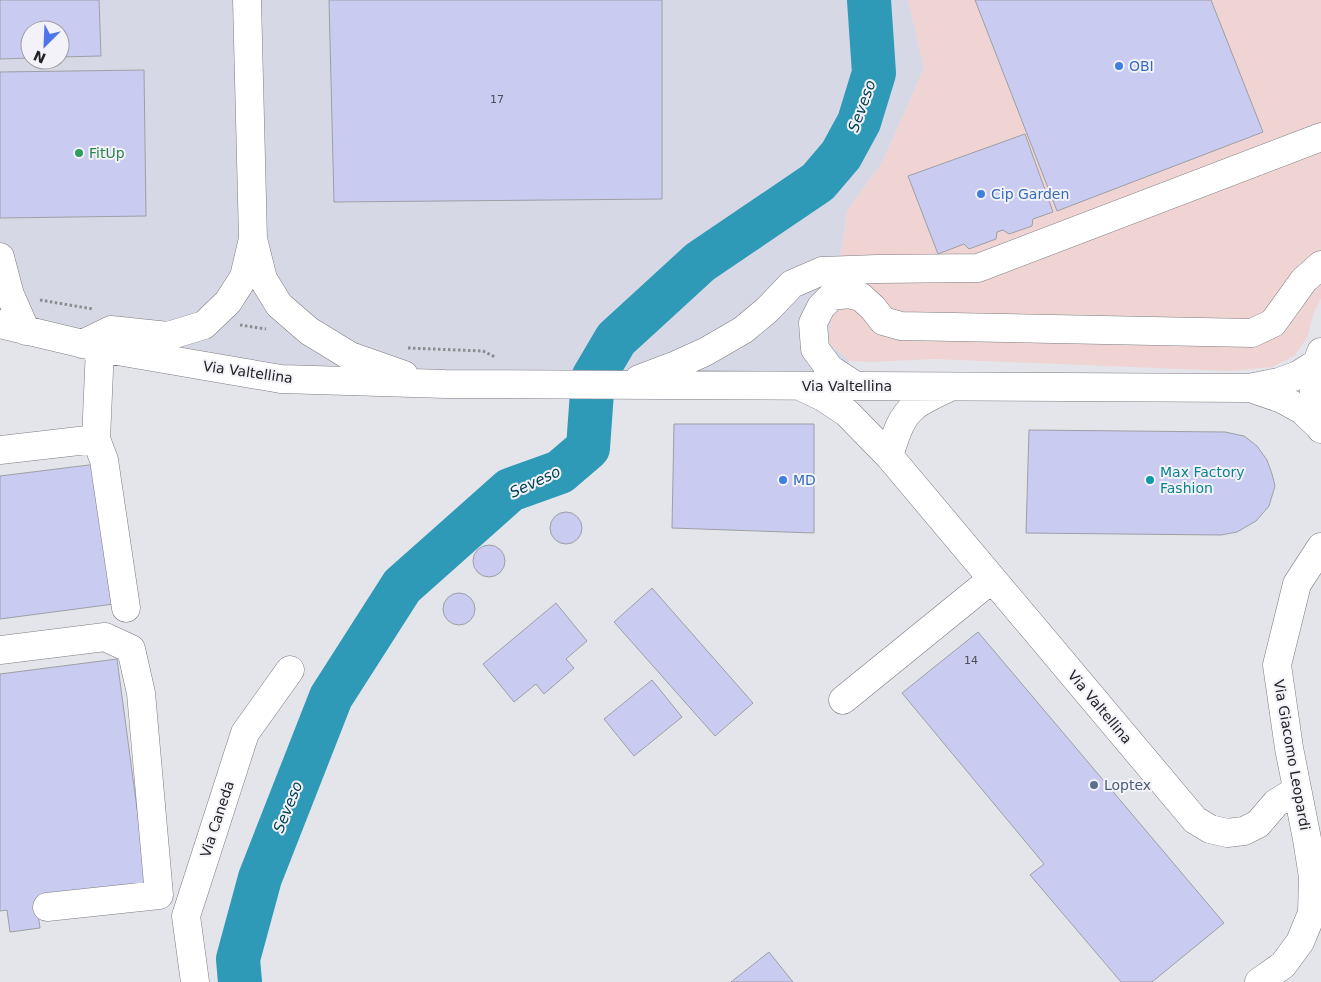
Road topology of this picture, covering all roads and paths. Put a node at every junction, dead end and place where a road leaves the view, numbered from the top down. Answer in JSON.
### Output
{"nodes":[{"id":1,"x":247,"y":0,"type":"edge"},
{"id":2,"x":1321,"y":137,"type":"edge"},
{"id":3,"x":253,"y":239,"type":"junction"},
{"id":4,"x":0,"y":257,"type":"edge"},
{"id":5,"x":1321,"y":265,"type":"edge"},
{"id":6,"x":0,"y":324,"type":"edge"},
{"id":7,"x":238,"y":325,"type":"dead end"},
{"id":8,"x":266,"y":329,"type":"dead end"},
{"id":9,"x":26,"y":331,"type":"junction"},
{"id":10,"x":91,"y":346,"type":"junction"},
{"id":11,"x":402,"y":348,"type":"dead end"},
{"id":12,"x":1319,"y":357,"type":"edge"},
{"id":13,"x":500,"y":359,"type":"dead end"},
{"id":14,"x":445,"y":384,"type":"junction"},
{"id":15,"x":624,"y":385,"type":"junction"},
{"id":16,"x":798,"y":385,"type":"junction"},
{"id":17,"x":856,"y":386,"type":"junction"},
{"id":18,"x":950,"y":386,"type":"junction"},
{"id":19,"x":1249,"y":388,"type":"junction"},
{"id":20,"x":1321,"y":428,"type":"edge"},
{"id":21,"x":96,"y":439,"type":"junction"},
{"id":22,"x":0,"y":450,"type":"edge"},
{"id":23,"x":889,"y":456,"type":"junction"},
{"id":24,"x":1321,"y":547,"type":"edge"},
{"id":25,"x":992,"y":580,"type":"junction"},
{"id":26,"x":126,"y":608,"type":"dead end"},
{"id":27,"x":0,"y":650,"type":"edge"},
{"id":28,"x":290,"y":670,"type":"dead end"},
{"id":29,"x":843,"y":700,"type":"dead end"},
{"id":30,"x":1298,"y":790,"type":"junction"},
{"id":31,"x":47,"y":907,"type":"dead end"},
{"id":32,"x":195,"y":982,"type":"edge"},
{"id":33,"x":1258,"y":982,"type":"edge"}],
"edges":[{"from":1,"to":3,"type":"street","name":"Via Valtellina"},
{"from":2,"to":15,"type":"street"},
{"from":3,"to":10,"type":"street","name":"Via Valtellina"},
{"from":3,"to":14,"type":"street","name":"Via Valtellina"},
{"from":4,"to":9,"type":"street"},
{"from":5,"to":17,"type":"street"},
{"from":6,"to":9,"type":"street","name":"Via Valtellina"},
{"from":7,"to":8,"type":"path"},
{"from":9,"to":10,"type":"street","name":"Via Valtellina"},
{"from":10,"to":14,"type":"street","name":"Via Valtellina"},
{"from":10,"to":21,"type":"street"},
{"from":11,"to":13,"type":"path"},
{"from":12,"to":19,"type":"street","name":"Via Valtellina"},
{"from":12,"to":20,"type":"street"},
{"from":14,"to":15,"type":"street","name":"Via Valtellina"},
{"from":15,"to":16,"type":"street","name":"Via Valtellina"},
{"from":16,"to":17,"type":"street","name":"Via Valtellina"},
{"from":16,"to":23,"type":"street","name":"Via Valtellina"},
{"from":17,"to":18,"type":"street","name":"Via Valtellina"},
{"from":18,"to":19,"type":"street","name":"Via Valtellina"},
{"from":18,"to":23,"type":"street"},
{"from":19,"to":20,"type":"street","name":"Via Valtellina"},
{"from":21,"to":22,"type":"street"},
{"from":21,"to":26,"type":"street"},
{"from":23,"to":25,"type":"street","name":"Via Valtellina"},
{"from":24,"to":30,"type":"street","name":"Via Giacomo Leopardi"},
{"from":25,"to":29,"type":"street"},
{"from":25,"to":30,"type":"street","name":"Via Valtellina"},
{"from":27,"to":31,"type":"street"},
{"from":28,"to":32,"type":"street","name":"Via Caneda"},
{"from":30,"to":33,"type":"street","name":"Via Giacomo Leopardi"}]}
